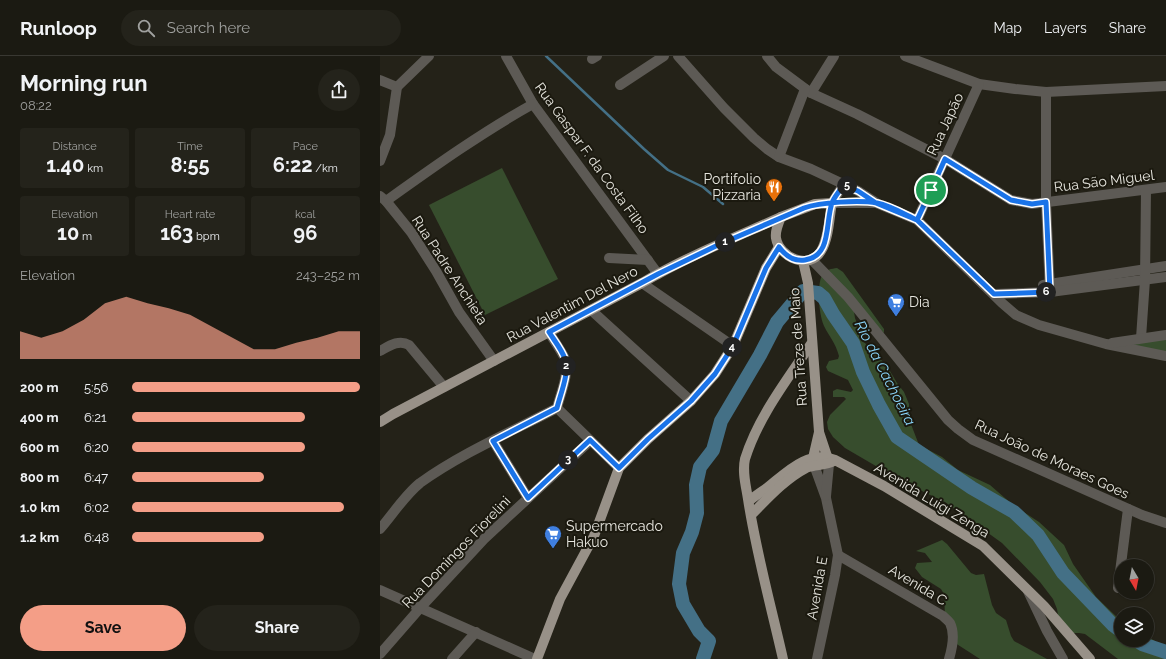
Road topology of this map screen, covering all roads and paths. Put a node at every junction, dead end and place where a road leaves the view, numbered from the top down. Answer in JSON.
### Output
{"nodes":[{"id":1,"x":429,"y":56,"type":"edge"},
{"id":2,"x":506,"y":56,"type":"edge"},
{"id":3,"x":664,"y":56,"type":"edge"},
{"id":4,"x":678,"y":56,"type":"edge"},
{"id":5,"x":767,"y":56,"type":"edge"},
{"id":6,"x":834,"y":56,"type":"edge"},
{"id":7,"x":905,"y":56,"type":"edge"},
{"id":8,"x":380,"y":80,"type":"edge"},
{"id":9,"x":979,"y":84,"type":"junction"},
{"id":10,"x":620,"y":85,"type":"dead end"},
{"id":11,"x":1166,"y":86,"type":"edge"},
{"id":12,"x":397,"y":87,"type":"junction"},
{"id":13,"x":808,"y":91,"type":"junction"},
{"id":14,"x":1046,"y":92,"type":"junction"},
{"id":15,"x":533,"y":104,"type":"junction"},
{"id":16,"x":779,"y":157,"type":"junction"},
{"id":17,"x":945,"y":159,"type":"junction"},
{"id":18,"x":380,"y":161,"type":"edge"},
{"id":19,"x":843,"y":185,"type":"junction"},
{"id":20,"x":1166,"y":187,"type":"edge"},
{"id":21,"x":1146,"y":190,"type":"junction"},
{"id":22,"x":383,"y":199,"type":"edge"},
{"id":23,"x":1046,"y":202,"type":"junction"},
{"id":24,"x":832,"y":203,"type":"junction"},
{"id":25,"x":876,"y":203,"type":"junction"},
{"id":26,"x":781,"y":217,"type":"junction"},
{"id":27,"x":917,"y":220,"type":"junction"},
{"id":28,"x":779,"y":247,"type":"junction"},
{"id":29,"x":609,"y":258,"type":"dead end"},
{"id":30,"x":648,"y":260,"type":"junction"},
{"id":31,"x":807,"y":260,"type":"junction"},
{"id":32,"x":1166,"y":266,"type":"edge"},
{"id":33,"x":1145,"y":269,"type":"junction"},
{"id":34,"x":658,"y":274,"type":"junction"},
{"id":35,"x":1166,"y":277,"type":"edge"},
{"id":36,"x":1145,"y":280,"type":"junction"},
{"id":37,"x":642,"y":283,"type":"junction"},
{"id":38,"x":1050,"y":287,"type":"junction"},
{"id":39,"x":994,"y":294,"type":"junction"},
{"id":40,"x":591,"y":310,"type":"junction"},
{"id":41,"x":549,"y":332,"type":"junction"},
{"id":42,"x":1166,"y":335,"type":"edge"},
{"id":43,"x":1141,"y":338,"type":"junction"},
{"id":44,"x":811,"y":344,"type":"junction"},
{"id":45,"x":1106,"y":344,"type":"junction"},
{"id":46,"x":733,"y":346,"type":"junction"},
{"id":47,"x":380,"y":350,"type":"edge"},
{"id":48,"x":1166,"y":356,"type":"edge"},
{"id":49,"x":494,"y":361,"type":"junction"},
{"id":50,"x":444,"y":387,"type":"junction"},
{"id":51,"x":691,"y":401,"type":"junction"},
{"id":52,"x":557,"y":408,"type":"junction"},
{"id":53,"x":380,"y":422,"type":"edge"},
{"id":54,"x":819,"y":432,"type":"junction"},
{"id":55,"x":590,"y":440,"type":"junction"},
{"id":56,"x":493,"y":441,"type":"junction"},
{"id":57,"x":830,"y":460,"type":"junction"},
{"id":58,"x":813,"y":462,"type":"junction"},
{"id":59,"x":619,"y":468,"type":"junction"},
{"id":60,"x":528,"y":498,"type":"junction"},
{"id":61,"x":826,"y":498,"type":"junction"},
{"id":62,"x":748,"y":501,"type":"junction"},
{"id":63,"x":1128,"y":509,"type":"junction"},
{"id":64,"x":751,"y":515,"type":"junction"},
{"id":65,"x":1166,"y":523,"type":"edge"},
{"id":66,"x":380,"y":529,"type":"edge"},
{"id":67,"x":838,"y":555,"type":"junction"},
{"id":68,"x":1122,"y":559,"type":"edge"},
{"id":69,"x":380,"y":590,"type":"edge"},
{"id":70,"x":1027,"y":590,"type":"junction"},
{"id":71,"x":421,"y":607,"type":"junction"},
{"id":72,"x":476,"y":632,"type":"junction"},
{"id":73,"x":380,"y":654,"type":"edge"},
{"id":74,"x":452,"y":659,"type":"edge"},
{"id":75,"x":536,"y":659,"type":"edge"},
{"id":76,"x":783,"y":659,"type":"edge"},
{"id":77,"x":817,"y":659,"type":"edge"},
{"id":78,"x":949,"y":659,"type":"edge"},
{"id":79,"x":1063,"y":659,"type":"edge"},
{"id":80,"x":1090,"y":659,"type":"edge"}],
"edges":[{"from":1,"to":12,"type":"street"},
{"from":2,"to":15,"type":"street","name":"Rua Gaspar F. da Costa Filho"},
{"from":3,"to":10,"type":"street"},
{"from":4,"to":16,"type":"street"},
{"from":5,"to":13,"type":"street","name":"Rua São Miguel"},
{"from":6,"to":13,"type":"street"},
{"from":7,"to":9,"type":"street"},
{"from":8,"to":12,"type":"street"},
{"from":9,"to":14,"type":"street"},
{"from":9,"to":17,"type":"street","name":"Rua Japão"},
{"from":11,"to":14,"type":"street"},
{"from":12,"to":18,"type":"street"},
{"from":13,"to":16,"type":"street"},
{"from":13,"to":17,"type":"street","name":"Rua São Miguel"},
{"from":14,"to":23,"type":"street"},
{"from":15,"to":22,"type":"street"},
{"from":15,"to":30,"type":"street","name":"Rua Gaspar F. da Costa Filho"},
{"from":16,"to":19,"type":"street"},
{"from":17,"to":23,"type":"street","name":"Rua São Miguel"},
{"from":17,"to":27,"type":"street","name":"Rua Japão"},
{"from":19,"to":24,"type":"street"},
{"from":19,"to":25,"type":"street"},
{"from":20,"to":21,"type":"street","name":"Rua São Miguel"},
{"from":21,"to":23,"type":"street","name":"Rua São Miguel"},
{"from":21,"to":33,"type":"street"},
{"from":22,"to":49,"type":"street","name":"Rua Padre Anchieta"},
{"from":23,"to":38,"type":"street"},
{"from":24,"to":25,"type":"street"},
{"from":24,"to":26,"type":"main road","name":"Rua Valentim Del Nero"},
{"from":24,"to":31,"type":"main road"},
{"from":25,"to":27,"type":"street"},
{"from":26,"to":28,"type":"main road"},
{"from":26,"to":34,"type":"main road","name":"Rua Valentim Del Nero"},
{"from":27,"to":39,"type":"street"},
{"from":28,"to":31,"type":"main road"},
{"from":28,"to":46,"type":"main road"},
{"from":29,"to":30,"type":"street"},
{"from":30,"to":34,"type":"street","name":"Rua Gaspar F. da Costa Filho"},
{"from":31,"to":44,"type":"main road","name":"Rua Treze de Maio"},
{"from":31,"to":63,"type":"street","name":"Rua João de Moraes Goes"},
{"from":32,"to":33,"type":"street"},
{"from":33,"to":36,"type":"street"},
{"from":33,"to":38,"type":"street"},
{"from":34,"to":37,"type":"main road","name":"Rua Valentim Del Nero"},
{"from":35,"to":36,"type":"street"},
{"from":36,"to":38,"type":"street"},
{"from":36,"to":43,"type":"street"},
{"from":37,"to":40,"type":"main road","name":"Rua Valentim Del Nero"},
{"from":37,"to":46,"type":"street"},
{"from":38,"to":39,"type":"street"},
{"from":39,"to":45,"type":"street"},
{"from":40,"to":41,"type":"main road","name":"Rua Valentim Del Nero"},
{"from":40,"to":51,"type":"street"},
{"from":41,"to":49,"type":"main road","name":"Rua Valentim Del Nero"},
{"from":41,"to":52,"type":"street"},
{"from":42,"to":43,"type":"street"},
{"from":43,"to":45,"type":"street"},
{"from":44,"to":54,"type":"main road","name":"Rua Treze de Maio"},
{"from":44,"to":62,"type":"main road"},
{"from":45,"to":48,"type":"street"},
{"from":46,"to":51,"type":"main road"},
{"from":47,"to":50,"type":"street"},
{"from":49,"to":50,"type":"main road","name":"Rua Valentim Del Nero"},
{"from":50,"to":53,"type":"main road","name":"Rua Valentim Del Nero"},
{"from":51,"to":59,"type":"main road"},
{"from":52,"to":55,"type":"street"},
{"from":52,"to":56,"type":"street"},
{"from":54,"to":57,"type":"main road","name":"Rua Treze de Maio"},
{"from":54,"to":58,"type":"main road","name":"Rua Treze de Maio"},
{"from":55,"to":59,"type":"street"},
{"from":55,"to":60,"type":"street","name":"Rua Domingos Fiorelini"},
{"from":56,"to":60,"type":"street"},
{"from":56,"to":66,"type":"street"},
{"from":57,"to":58,"type":"main road"},
{"from":57,"to":61,"type":"street","name":"Avenida E"},
{"from":57,"to":70,"type":"main road","name":"Avenida Luigi Zenga"},
{"from":58,"to":61,"type":"street","name":"Avenida E"},
{"from":58,"to":62,"type":"main road"},
{"from":58,"to":64,"type":"main road"},
{"from":59,"to":75,"type":"main road"},
{"from":60,"to":71,"type":"street","name":"Rua Domingos Fiorelini"},
{"from":61,"to":67,"type":"street","name":"Avenida E"},
{"from":62,"to":64,"type":"main road"},
{"from":63,"to":65,"type":"street","name":"Rua João de Moraes Goes"},
{"from":63,"to":68,"type":"street"},
{"from":64,"to":76,"type":"main road"},
{"from":67,"to":77,"type":"street","name":"Avenida E"},
{"from":67,"to":78,"type":"street","name":"Avenida C"},
{"from":69,"to":71,"type":"street"},
{"from":70,"to":79,"type":"street"},
{"from":70,"to":80,"type":"main road","name":"Avenida Luigi Zenga"},
{"from":71,"to":72,"type":"street"},
{"from":71,"to":73,"type":"street","name":"Rua Domingos Fiorelini"},
{"from":72,"to":74,"type":"street"},
{"from":72,"to":75,"type":"street"}]}
